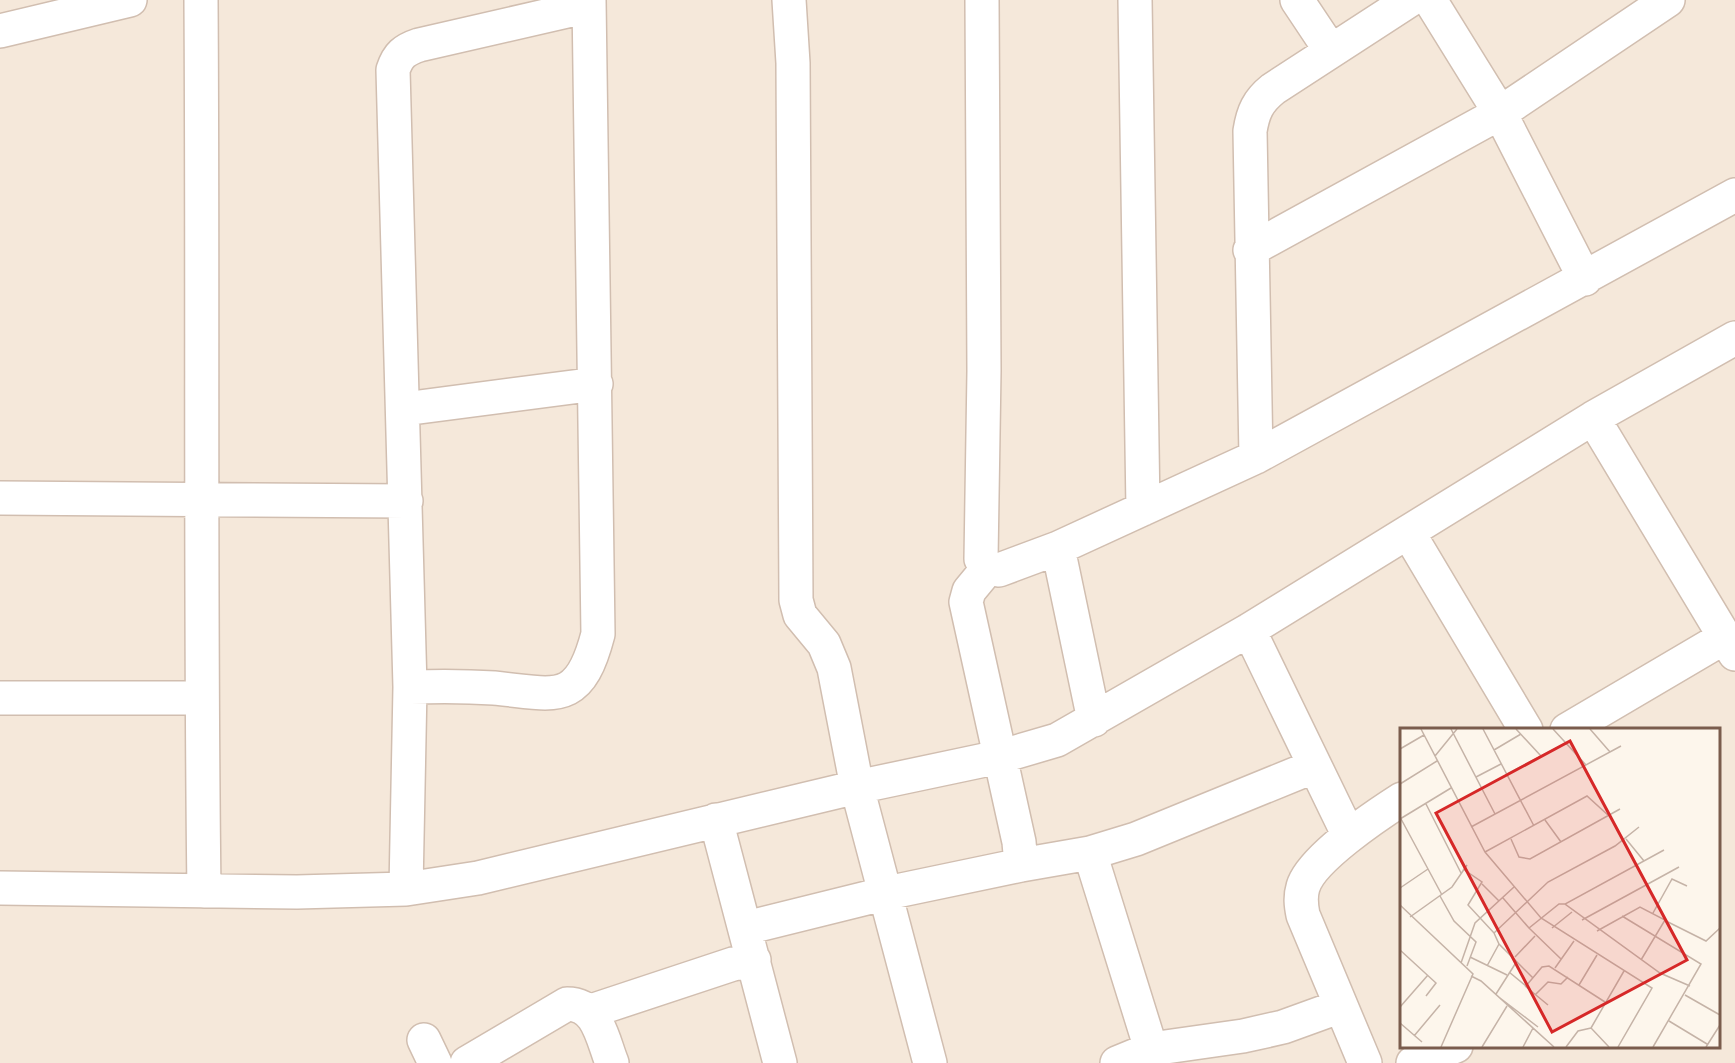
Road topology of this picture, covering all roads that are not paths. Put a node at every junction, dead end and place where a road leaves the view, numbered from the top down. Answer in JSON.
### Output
{"nodes":[{"id":1,"x":130,"y":0,"type":"edge"},
{"id":2,"x":201,"y":0,"type":"edge"},
{"id":3,"x":789,"y":0,"type":"edge"},
{"id":4,"x":982,"y":0,"type":"edge"},
{"id":5,"x":1135,"y":0,"type":"edge"},
{"id":6,"x":1297,"y":0,"type":"edge"},
{"id":7,"x":1410,"y":0,"type":"edge"},
{"id":8,"x":1430,"y":0,"type":"edge"},
{"id":9,"x":1668,"y":0,"type":"edge"},
{"id":10,"x":589,"y":3,"type":"edge"},
{"id":11,"x":0,"y":31,"type":"edge"},
{"id":12,"x":1331,"y":51,"type":"junction"},
{"id":13,"x":1500,"y":113,"type":"junction"},
{"id":14,"x":1732,"y":205,"type":"edge"},
{"id":15,"x":1250,"y":250,"type":"junction"},
{"id":16,"x":1585,"y":279,"type":"junction"},
{"id":17,"x":1735,"y":338,"type":"edge"},
{"id":18,"x":596,"y":384,"type":"junction"},
{"id":19,"x":404,"y":409,"type":"junction"},
{"id":20,"x":1593,"y":418,"type":"junction"},
{"id":21,"x":1256,"y":457,"type":"junction"},
{"id":22,"x":0,"y":498,"type":"edge"},
{"id":23,"x":203,"y":498,"type":"junction"},
{"id":24,"x":406,"y":501,"type":"junction"},
{"id":25,"x":1143,"y":509,"type":"junction"},
{"id":26,"x":1408,"y":532,"type":"junction"},
{"id":27,"x":1058,"y":548,"type":"junction"},
{"id":28,"x":988,"y":568,"type":"junction"},
{"id":29,"x":1249,"y":630,"type":"junction"},
{"id":30,"x":1730,"y":645,"type":"edge"},
{"id":31,"x":410,"y":687,"type":"junction"},
{"id":32,"x":0,"y":698,"type":"edge"},
{"id":33,"x":201,"y":698,"type":"junction"},
{"id":34,"x":1094,"y":720,"type":"junction"},
{"id":35,"x":1525,"y":728,"type":"edge"},
{"id":36,"x":1571,"y":728,"type":"edge"},
{"id":37,"x":999,"y":757,"type":"junction"},
{"id":38,"x":1315,"y":766,"type":"junction"},
{"id":39,"x":857,"y":786,"type":"junction"},
{"id":40,"x":1400,"y":800,"type":"edge"},
{"id":41,"x":716,"y":820,"type":"junction"},
{"id":42,"x":1349,"y":836,"type":"junction"},
{"id":43,"x":1090,"y":853,"type":"junction"},
{"id":44,"x":1021,"y":865,"type":"junction"},
{"id":45,"x":0,"y":888,"type":"edge"},
{"id":46,"x":406,"y":889,"type":"junction"},
{"id":47,"x":204,"y":891,"type":"junction"},
{"id":48,"x":886,"y":893,"type":"junction"},
{"id":49,"x":746,"y":928,"type":"junction"},
{"id":50,"x":754,"y":960,"type":"junction"},
{"id":51,"x":1341,"y":1006,"type":"junction"},
{"id":52,"x":591,"y":1011,"type":"junction"},
{"id":53,"x":1451,"y":1048,"type":"edge"},
{"id":54,"x":1174,"y":1052,"type":"edge"},
{"id":55,"x":467,"y":1063,"type":"edge"},
{"id":56,"x":612,"y":1063,"type":"edge"},
{"id":57,"x":780,"y":1063,"type":"edge"},
{"id":58,"x":930,"y":1063,"type":"edge"},
{"id":59,"x":1117,"y":1063,"type":"edge"},
{"id":60,"x":1365,"y":1063,"type":"edge"},
{"id":61,"x":1413,"y":1063,"type":"edge"}],
"edges":[{"from":1,"to":11,"type":"street"},
{"from":2,"to":23,"type":"street"},
{"from":3,"to":39,"type":"street"},
{"from":4,"to":28,"type":"street"},
{"from":5,"to":25,"type":"street"},
{"from":6,"to":12,"type":"street"},
{"from":7,"to":12,"type":"street"},
{"from":8,"to":13,"type":"street"},
{"from":9,"to":13,"type":"street"},
{"from":10,"to":18,"type":"street"},
{"from":10,"to":19,"type":"street"},
{"from":12,"to":15,"type":"street"},
{"from":13,"to":15,"type":"street"},
{"from":13,"to":16,"type":"street"},
{"from":14,"to":16,"type":"street"},
{"from":15,"to":21,"type":"street"},
{"from":16,"to":21,"type":"street"},
{"from":17,"to":20,"type":"street"},
{"from":18,"to":19,"type":"street"},
{"from":18,"to":31,"type":"street"},
{"from":19,"to":24,"type":"street"},
{"from":20,"to":26,"type":"street"},
{"from":20,"to":30,"type":"street"},
{"from":21,"to":25,"type":"street"},
{"from":22,"to":23,"type":"street"},
{"from":23,"to":24,"type":"street"},
{"from":23,"to":33,"type":"street"},
{"from":24,"to":31,"type":"street"},
{"from":25,"to":27,"type":"street"},
{"from":26,"to":29,"type":"street"},
{"from":26,"to":35,"type":"street"},
{"from":27,"to":28,"type":"street"},
{"from":27,"to":34,"type":"street"},
{"from":28,"to":37,"type":"street"},
{"from":29,"to":34,"type":"street"},
{"from":29,"to":38,"type":"street"},
{"from":30,"to":36,"type":"street"},
{"from":31,"to":46,"type":"street"},
{"from":32,"to":33,"type":"street"},
{"from":33,"to":47,"type":"street"},
{"from":34,"to":37,"type":"street"},
{"from":37,"to":39,"type":"street"},
{"from":37,"to":44,"type":"street"},
{"from":38,"to":42,"type":"street"},
{"from":38,"to":43,"type":"street"},
{"from":39,"to":41,"type":"street"},
{"from":39,"to":48,"type":"street"},
{"from":40,"to":42,"type":"street"},
{"from":41,"to":46,"type":"street"},
{"from":41,"to":49,"type":"street"},
{"from":42,"to":51,"type":"street"},
{"from":43,"to":44,"type":"street"},
{"from":43,"to":54,"type":"street"},
{"from":44,"to":48,"type":"street"},
{"from":45,"to":47,"type":"street"},
{"from":46,"to":47,"type":"street"},
{"from":48,"to":49,"type":"street"},
{"from":48,"to":58,"type":"street"},
{"from":49,"to":50,"type":"street"},
{"from":50,"to":52,"type":"street"},
{"from":50,"to":57,"type":"street"},
{"from":51,"to":54,"type":"street"},
{"from":51,"to":60,"type":"street"},
{"from":52,"to":55,"type":"street"},
{"from":52,"to":56,"type":"street"},
{"from":53,"to":61,"type":"street"},
{"from":54,"to":59,"type":"street"}]}
